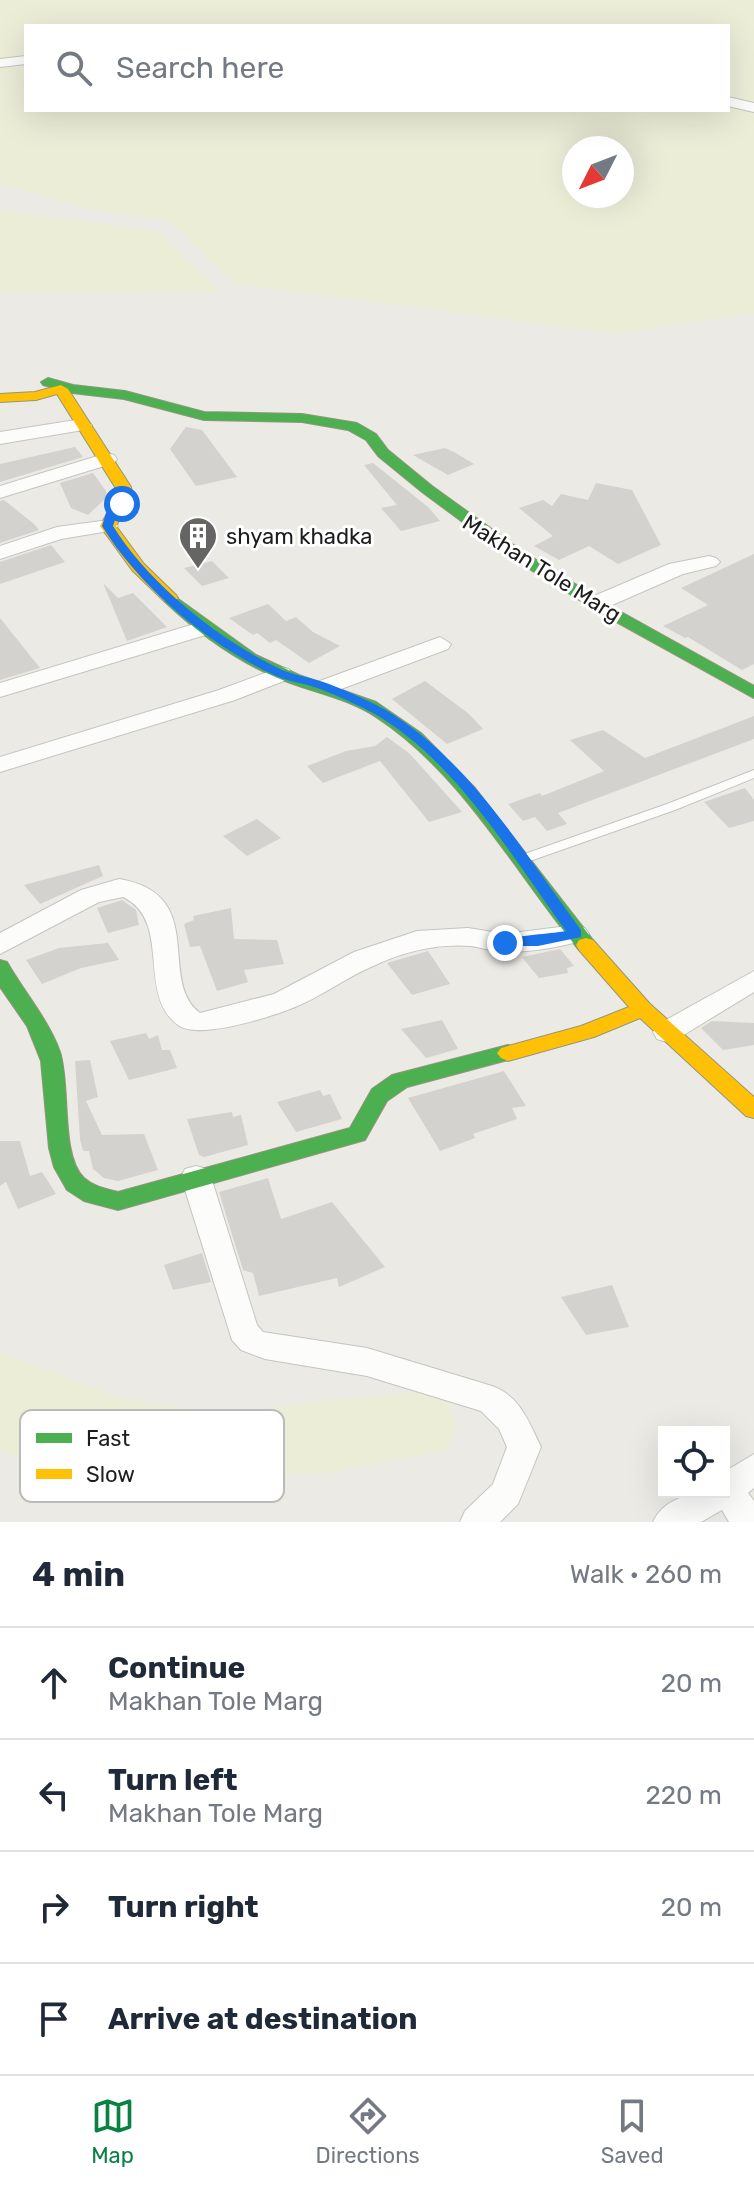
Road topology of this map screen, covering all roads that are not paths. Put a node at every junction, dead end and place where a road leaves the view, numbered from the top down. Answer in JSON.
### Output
{"nodes":[{"id":1,"x":24,"y":60,"type":"edge"},
{"id":2,"x":0,"y":63,"type":"edge"},
{"id":3,"x":730,"y":102,"type":"edge"},
{"id":4,"x":754,"y":108,"type":"edge"},
{"id":5,"x":36,"y":378,"type":"dead end"},
{"id":6,"x":61,"y":389,"type":"junction"},
{"id":7,"x":0,"y":398,"type":"edge"},
{"id":8,"x":82,"y":425,"type":"junction"},
{"id":9,"x":0,"y":438,"type":"edge"},
{"id":10,"x":107,"y":459,"type":"junction"},
{"id":11,"x":0,"y":492,"type":"edge"},
{"id":12,"x":108,"y":526,"type":"junction"},
{"id":13,"x":0,"y":553,"type":"edge"},
{"id":14,"x":709,"y":562,"type":"dead end"},
{"id":15,"x":595,"y":604,"type":"junction"},
{"id":16,"x":204,"y":628,"type":"junction"},
{"id":17,"x":440,"y":644,"type":"dead end"},
{"id":18,"x":281,"y":674,"type":"junction"},
{"id":19,"x":325,"y":687,"type":"junction"},
{"id":20,"x":0,"y":690,"type":"edge"},
{"id":21,"x":754,"y":693,"type":"edge"},
{"id":22,"x":0,"y":765,"type":"edge"},
{"id":23,"x":754,"y":774,"type":"edge"},
{"id":24,"x":523,"y":859,"type":"junction"},
{"id":25,"x":576,"y":934,"type":"junction"},
{"id":26,"x":0,"y":945,"type":"edge"},
{"id":27,"x":1,"y":972,"type":"edge"},
{"id":28,"x":754,"y":980,"type":"edge"},
{"id":29,"x":643,"y":1009,"type":"junction"},
{"id":30,"x":667,"y":1032,"type":"junction"},
{"id":31,"x":754,"y":1110,"type":"edge"},
{"id":32,"x":196,"y":1177,"type":"junction"},
{"id":33,"x":754,"y":1469,"type":"edge"},
{"id":34,"x":730,"y":1487,"type":"edge"},
{"id":35,"x":730,"y":1497,"type":"edge"},
{"id":36,"x":713,"y":1498,"type":"edge"},
{"id":37,"x":477,"y":1522,"type":"edge"},
{"id":38,"x":670,"y":1522,"type":"edge"},
{"id":39,"x":749,"y":1522,"type":"edge"}],
"edges":[{"from":1,"to":2,"type":"street"},
{"from":3,"to":4,"type":"street"},
{"from":5,"to":6,"type":"street","name":"Makhan Tole Marg"},
{"from":6,"to":7,"type":"street"},
{"from":6,"to":8,"type":"street"},
{"from":6,"to":15,"type":"street","name":"Makhan Tole Marg"},
{"from":8,"to":9,"type":"street"},
{"from":8,"to":10,"type":"street"},
{"from":10,"to":11,"type":"street"},
{"from":10,"to":12,"type":"street"},
{"from":12,"to":13,"type":"street"},
{"from":12,"to":16,"type":"street"},
{"from":14,"to":15,"type":"street"},
{"from":15,"to":21,"type":"street","name":"Makhan Tole Marg"},
{"from":16,"to":18,"type":"street"},
{"from":16,"to":20,"type":"street"},
{"from":17,"to":19,"type":"street"},
{"from":18,"to":19,"type":"street"},
{"from":18,"to":22,"type":"street"},
{"from":19,"to":24,"type":"street"},
{"from":23,"to":24,"type":"lane"},
{"from":24,"to":25,"type":"street"},
{"from":25,"to":26,"type":"street"},
{"from":25,"to":29,"type":"street"},
{"from":27,"to":32,"type":"street"},
{"from":28,"to":30,"type":"street"},
{"from":29,"to":30,"type":"street"},
{"from":29,"to":32,"type":"street"},
{"from":30,"to":31,"type":"street"},
{"from":32,"to":37,"type":"street"},
{"from":33,"to":34,"type":"street"},
{"from":35,"to":39,"type":"street"},
{"from":36,"to":38,"type":"street"}]}
